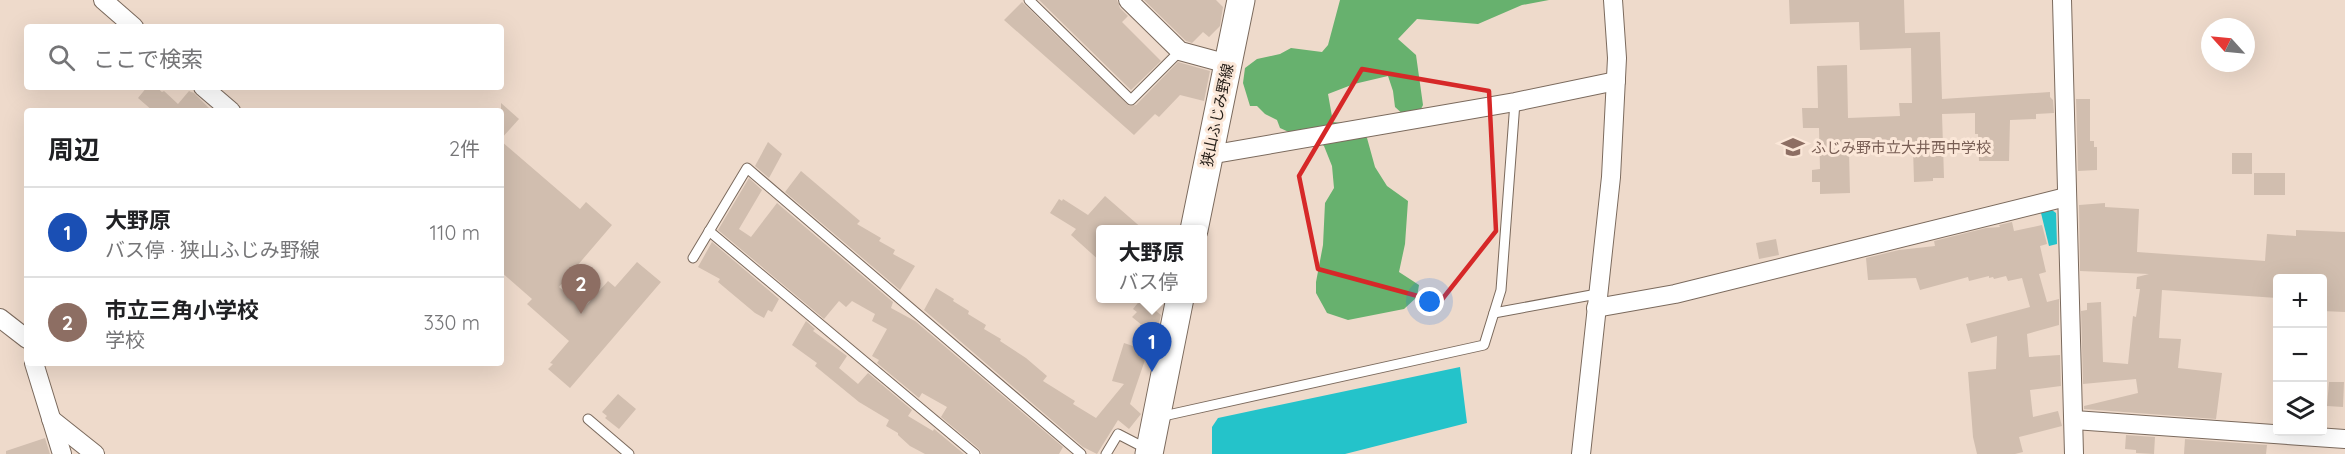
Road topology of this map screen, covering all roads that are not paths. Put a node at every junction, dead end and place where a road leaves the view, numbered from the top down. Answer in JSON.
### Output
{"nodes":[{"id":1,"x":103,"y":0,"type":"edge"},
{"id":2,"x":1029,"y":0,"type":"edge"},
{"id":3,"x":1128,"y":0,"type":"edge"},
{"id":4,"x":1613,"y":0,"type":"edge"},
{"id":5,"x":2062,"y":0,"type":"edge"},
{"id":6,"x":1236,"y":3,"type":"edge"},
{"id":7,"x":131,"y":24,"type":"edge"},
{"id":8,"x":1180,"y":51,"type":"junction"},
{"id":9,"x":1228,"y":63,"type":"junction"},
{"id":10,"x":1616,"y":81,"type":"junction"},
{"id":11,"x":206,"y":90,"type":"edge"},
{"id":12,"x":1515,"y":102,"type":"junction"},
{"id":13,"x":228,"y":108,"type":"edge"},
{"id":14,"x":1209,"y":155,"type":"junction"},
{"id":15,"x":2066,"y":197,"type":"junction"},
{"id":16,"x":1195,"y":225,"type":"edge"},
{"id":17,"x":709,"y":231,"type":"junction"},
{"id":18,"x":693,"y":258,"type":"dead end"},
{"id":19,"x":1597,"y":301,"type":"junction"},
{"id":20,"x":1179,"y":303,"type":"edge"},
{"id":21,"x":1494,"y":313,"type":"junction"},
{"id":22,"x":0,"y":318,"type":"edge"},
{"id":23,"x":24,"y":337,"type":"edge"},
{"id":24,"x":35,"y":366,"type":"edge"},
{"id":25,"x":1156,"y":418,"type":"junction"},
{"id":26,"x":51,"y":419,"type":"junction"},
{"id":27,"x":588,"y":419,"type":"dead end"},
{"id":28,"x":2074,"y":420,"type":"junction"},
{"id":29,"x":2345,"y":439,"type":"edge"},
{"id":30,"x":1149,"y":452,"type":"edge"},
{"id":31,"x":62,"y":454,"type":"edge"},
{"id":32,"x":96,"y":454,"type":"edge"},
{"id":33,"x":629,"y":454,"type":"edge"},
{"id":34,"x":975,"y":454,"type":"edge"},
{"id":35,"x":1081,"y":454,"type":"edge"},
{"id":36,"x":1106,"y":454,"type":"edge"},
{"id":37,"x":1581,"y":454,"type":"edge"},
{"id":38,"x":2074,"y":454,"type":"edge"}],
"edges":[{"from":1,"to":7,"type":"street"},
{"from":2,"to":8,"type":"lane"},
{"from":3,"to":8,"type":"street"},
{"from":4,"to":10,"type":"street"},
{"from":5,"to":15,"type":"street"},
{"from":6,"to":9,"type":"main road","name":"狭山ふじみ野線"},
{"from":8,"to":9,"type":"street"},
{"from":9,"to":14,"type":"main road","name":"狭山ふじみ野線"},
{"from":10,"to":12,"type":"street"},
{"from":10,"to":19,"type":"street"},
{"from":11,"to":13,"type":"street"},
{"from":12,"to":14,"type":"street"},
{"from":12,"to":21,"type":"lane"},
{"from":14,"to":16,"type":"main road","name":"狭山ふじみ野線"},
{"from":15,"to":19,"type":"street"},
{"from":15,"to":28,"type":"street"},
{"from":17,"to":18,"type":"lane"},
{"from":17,"to":34,"type":"lane"},
{"from":17,"to":35,"type":"lane"},
{"from":19,"to":21,"type":"lane"},
{"from":19,"to":37,"type":"street"},
{"from":20,"to":25,"type":"main road"},
{"from":21,"to":25,"type":"lane"},
{"from":22,"to":23,"type":"street"},
{"from":24,"to":26,"type":"street"},
{"from":25,"to":30,"type":"main road"},
{"from":26,"to":31,"type":"street"},
{"from":26,"to":32,"type":"street"},
{"from":27,"to":33,"type":"lane"},
{"from":28,"to":29,"type":"street"},
{"from":28,"to":38,"type":"street"},
{"from":30,"to":36,"type":"lane"}]}
